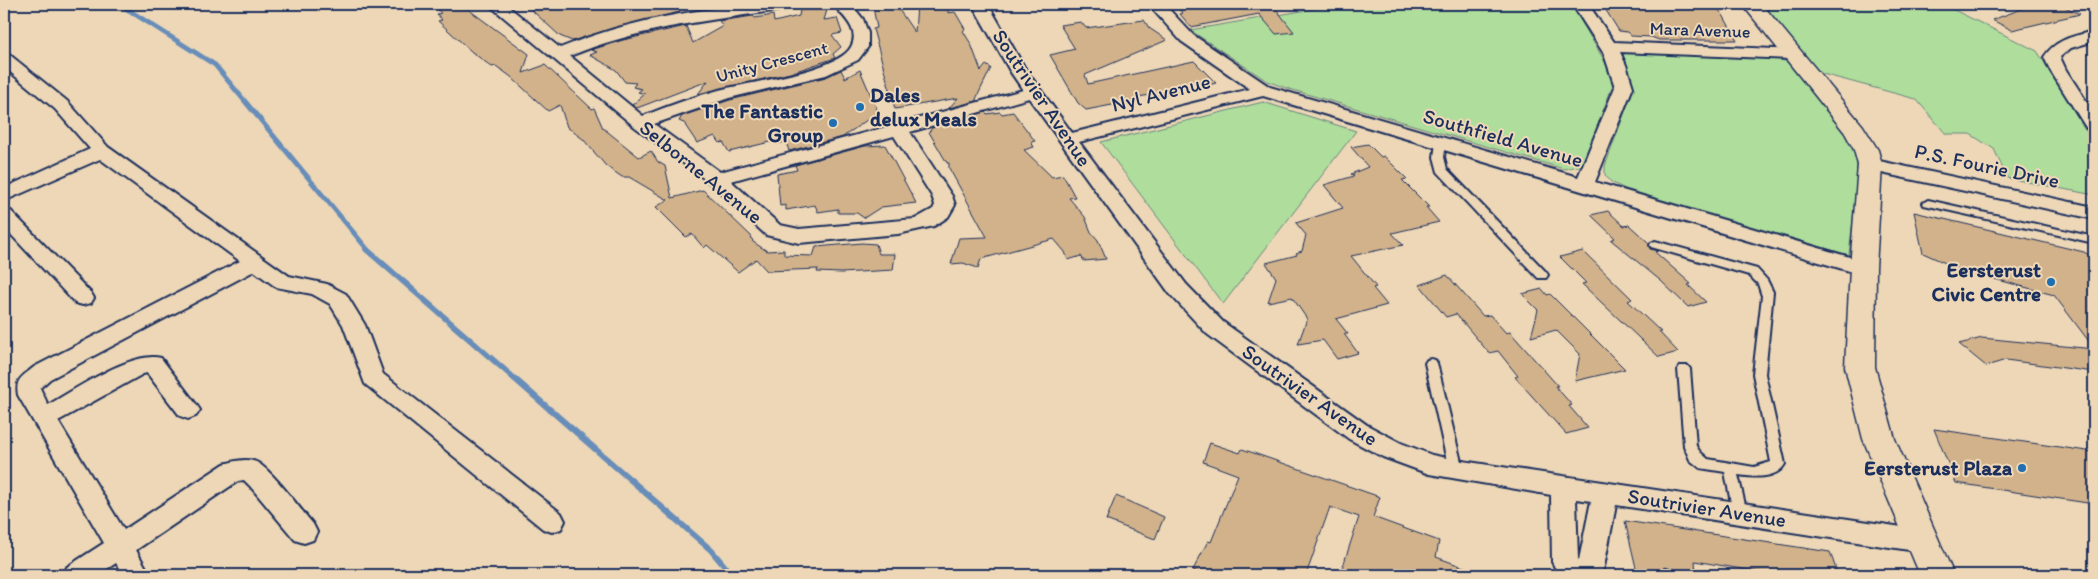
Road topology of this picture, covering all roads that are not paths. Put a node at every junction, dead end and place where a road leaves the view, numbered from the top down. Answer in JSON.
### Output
{"nodes":[{"id":1,"x":496,"y":4,"type":"edge"},
{"id":2,"x":787,"y":4,"type":"edge"},
{"id":3,"x":841,"y":4,"type":"edge"},
{"id":4,"x":980,"y":4,"type":"edge"},
{"id":5,"x":1156,"y":4,"type":"edge"},
{"id":6,"x":1580,"y":4,"type":"edge"},
{"id":7,"x":1752,"y":4,"type":"edge"},
{"id":8,"x":722,"y":9,"type":"edge"},
{"id":9,"x":2094,"y":36,"type":"edge"},
{"id":10,"x":1607,"y":47,"type":"junction"},
{"id":11,"x":1791,"y":54,"type":"junction"},
{"id":12,"x":558,"y":55,"type":"junction"},
{"id":13,"x":4,"y":59,"type":"edge"},
{"id":14,"x":1264,"y":91,"type":"junction"},
{"id":15,"x":1033,"y":92,"type":"junction"},
{"id":16,"x":641,"y":123,"type":"junction"},
{"id":17,"x":2094,"y":126,"type":"edge"},
{"id":18,"x":899,"y":129,"type":"junction"},
{"id":19,"x":1069,"y":139,"type":"junction"},
{"id":20,"x":1441,"y":144,"type":"junction"},
{"id":21,"x":101,"y":151,"type":"junction"},
{"id":22,"x":1870,"y":165,"type":"junction"},
{"id":23,"x":717,"y":179,"type":"junction"},
{"id":24,"x":1584,"y":186,"type":"junction"},
{"id":25,"x":4,"y":195,"type":"edge"},
{"id":26,"x":1928,"y":203,"type":"dead end"},
{"id":27,"x":2094,"y":213,"type":"edge"},
{"id":28,"x":4,"y":215,"type":"edge"},
{"id":29,"x":2094,"y":240,"type":"edge"},
{"id":30,"x":1655,"y":245,"type":"dead end"},
{"id":31,"x":254,"y":262,"type":"junction"},
{"id":32,"x":1863,"y":268,"type":"junction"},
{"id":33,"x":1542,"y":275,"type":"dead end"},
{"id":34,"x":83,"y":298,"type":"dead end"},
{"id":35,"x":1432,"y":363,"type":"dead end"},
{"id":36,"x":1684,"y":369,"type":"dead end"},
{"id":37,"x":188,"y":410,"type":"dead end"},
{"id":38,"x":44,"y":418,"type":"junction"},
{"id":39,"x":1730,"y":468,"type":"junction"},
{"id":40,"x":1456,"y":470,"type":"junction"},
{"id":41,"x":1562,"y":486,"type":"junction"},
{"id":42,"x":1605,"y":493,"type":"junction"},
{"id":43,"x":1740,"y":513,"type":"junction"},
{"id":44,"x":552,"y":521,"type":"dead end"},
{"id":45,"x":304,"y":532,"type":"dead end"},
{"id":46,"x":1922,"y":541,"type":"junction"},
{"id":47,"x":120,"y":547,"type":"junction"},
{"id":48,"x":77,"y":575,"type":"edge"},
{"id":49,"x":137,"y":575,"type":"edge"},
{"id":50,"x":1575,"y":575,"type":"edge"},
{"id":51,"x":1580,"y":575,"type":"edge"},
{"id":52,"x":1937,"y":575,"type":"edge"}],
"edges":[{"from":1,"to":12,"type":"street","name":"Selborne Avenue"},
{"from":2,"to":8,"type":"street"},
{"from":3,"to":16,"type":"street","name":"Unity Crescent"},
{"from":4,"to":15,"type":"street","name":"Soutrivier Avenue"},
{"from":5,"to":14,"type":"street","name":"Southfield Avenue"},
{"from":6,"to":10,"type":"street"},
{"from":7,"to":11,"type":"street"},
{"from":8,"to":12,"type":"street"},
{"from":9,"to":17,"type":"street"},
{"from":10,"to":11,"type":"street","name":"Mara Avenue"},
{"from":10,"to":24,"type":"street"},
{"from":11,"to":22,"type":"street"},
{"from":12,"to":16,"type":"street","name":"Selborne Avenue"},
{"from":13,"to":21,"type":"street"},
{"from":14,"to":19,"type":"street","name":"Nyl Avenue"},
{"from":14,"to":20,"type":"street","name":"Southfield Avenue"},
{"from":15,"to":18,"type":"street"},
{"from":15,"to":19,"type":"street","name":"Soutrivier Avenue"},
{"from":16,"to":23,"type":"street","name":"Selborne Avenue"},
{"from":18,"to":23,"type":"street"},
{"from":18,"to":23,"type":"street","name":"Selborne Avenue"},
{"from":19,"to":40,"type":"street","name":"Soutrivier Avenue"},
{"from":20,"to":24,"type":"street","name":"Southfield Avenue"},
{"from":20,"to":33,"type":"lane"},
{"from":21,"to":25,"type":"street"},
{"from":21,"to":31,"type":"street"},
{"from":22,"to":27,"type":"street","name":"P.S. Fourie Drive"},
{"from":22,"to":32,"type":"street"},
{"from":24,"to":32,"type":"street","name":"Southfield Avenue"},
{"from":26,"to":29,"type":"lane"},
{"from":28,"to":34,"type":"street"},
{"from":30,"to":39,"type":"lane"},
{"from":31,"to":38,"type":"street"},
{"from":31,"to":44,"type":"street"},
{"from":32,"to":46,"type":"street"},
{"from":35,"to":40,"type":"lane"},
{"from":36,"to":39,"type":"lane"},
{"from":37,"to":38,"type":"street"},
{"from":38,"to":47,"type":"street"},
{"from":39,"to":43,"type":"lane"},
{"from":40,"to":41,"type":"street","name":"Soutrivier Avenue"},
{"from":41,"to":42,"type":"street","name":"Soutrivier Avenue"},
{"from":41,"to":50,"type":"street"},
{"from":42,"to":43,"type":"street","name":"Soutrivier Avenue"},
{"from":42,"to":51,"type":"street"},
{"from":43,"to":46,"type":"street","name":"Soutrivier Avenue"},
{"from":45,"to":47,"type":"street"},
{"from":46,"to":52,"type":"street"},
{"from":47,"to":48,"type":"street"},
{"from":47,"to":49,"type":"street"}]}
